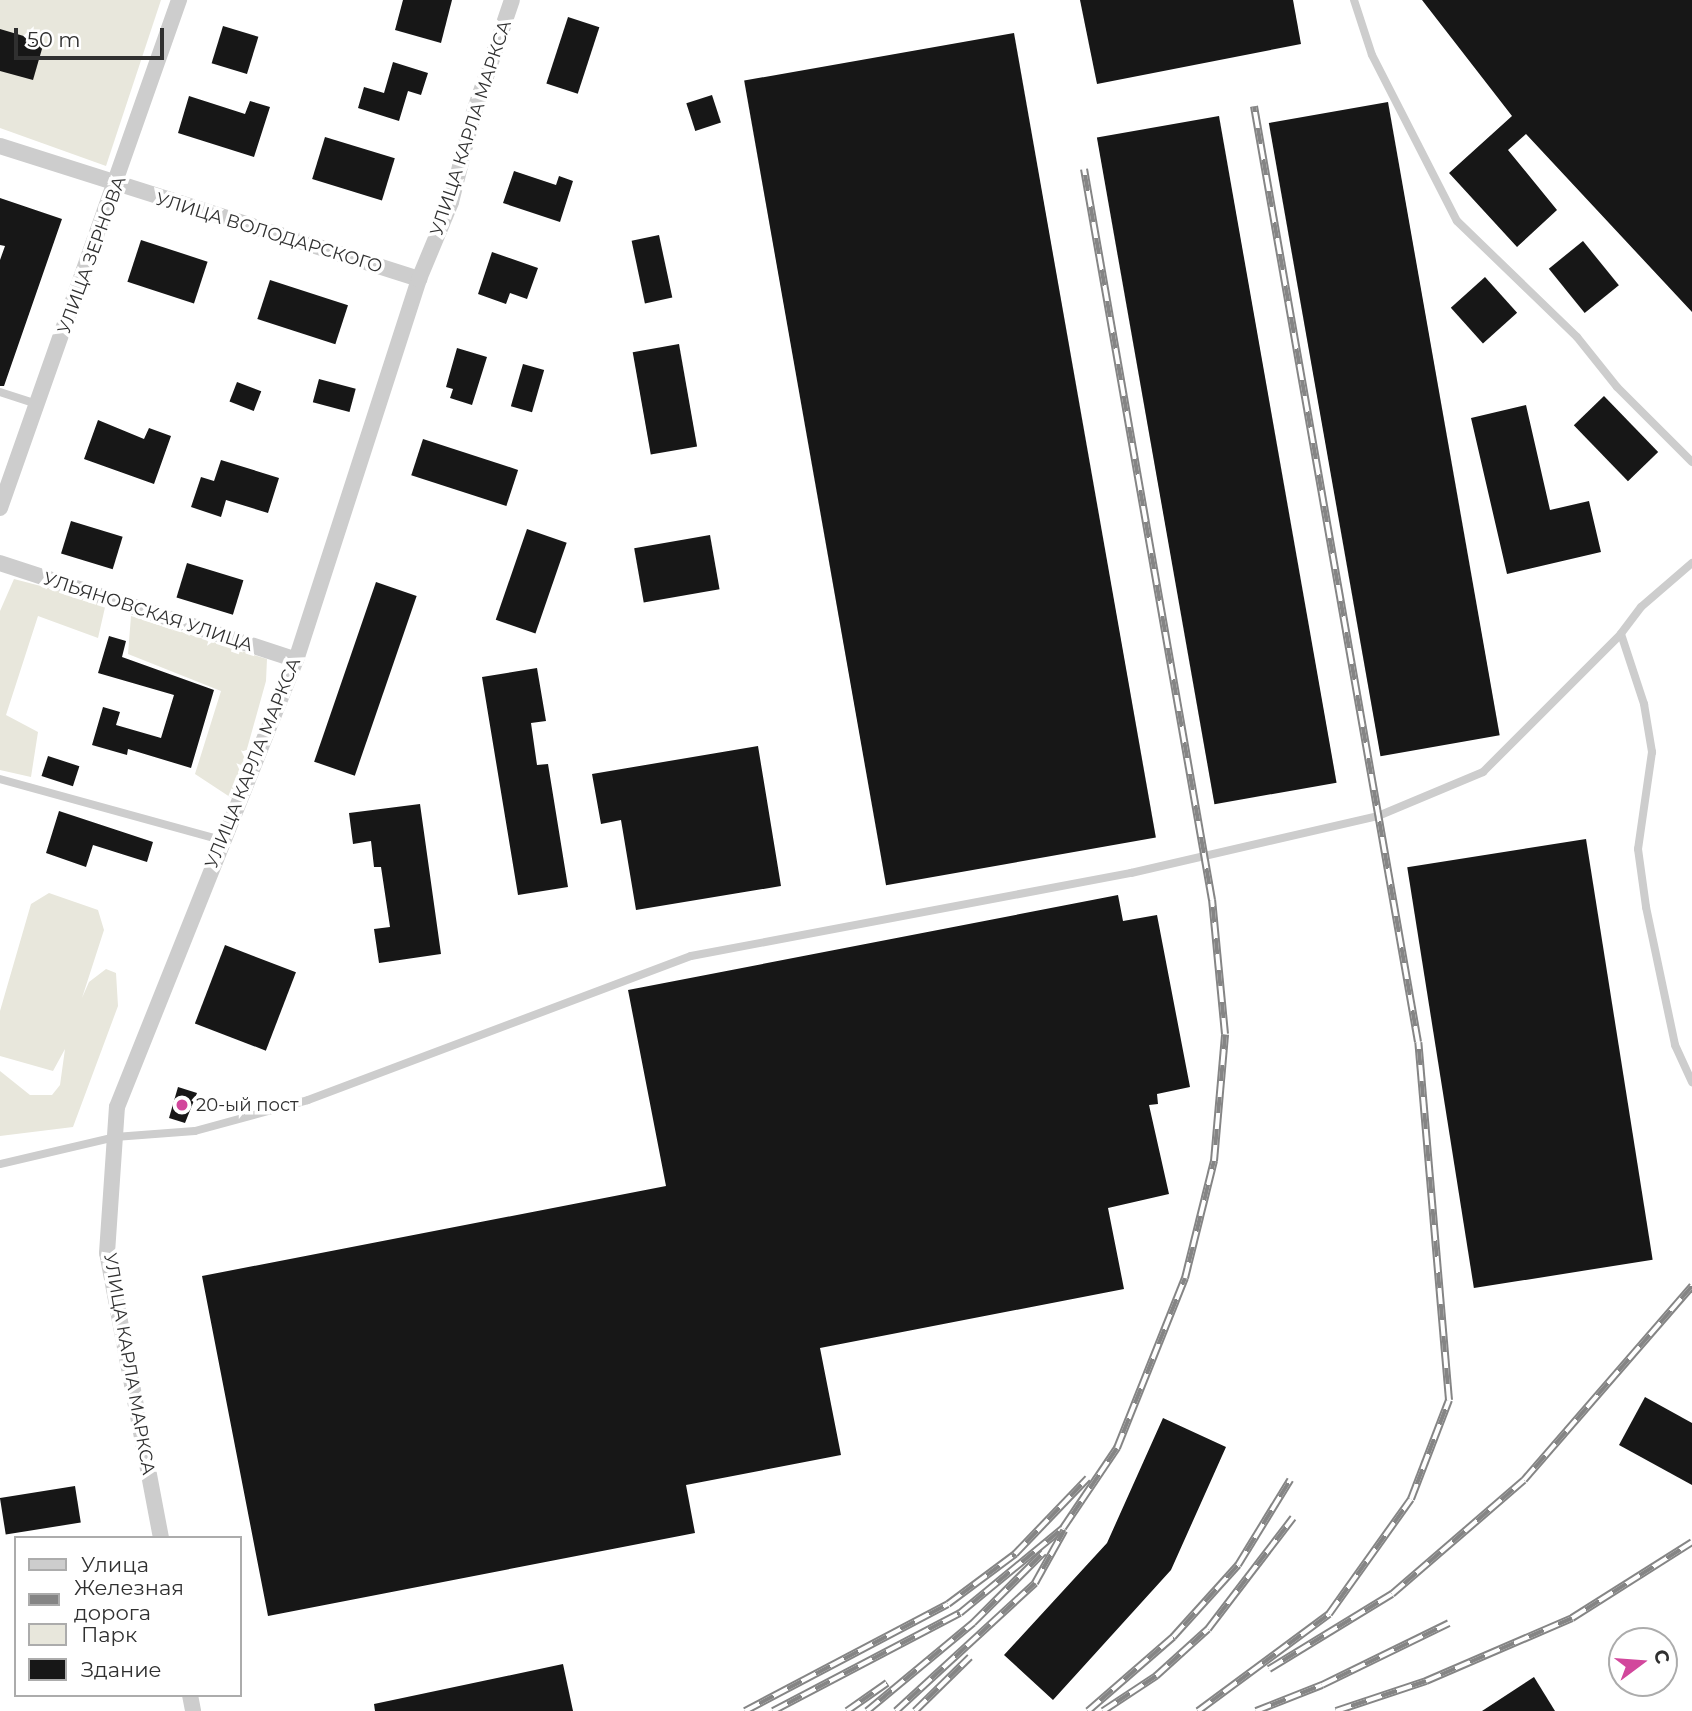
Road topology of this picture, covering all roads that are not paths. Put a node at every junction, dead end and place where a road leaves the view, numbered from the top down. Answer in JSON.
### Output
{"nodes":[{"id":1,"x":180,"y":0,"type":"edge"},
{"id":2,"x":512,"y":0,"type":"edge"},
{"id":3,"x":1354,"y":0,"type":"edge"},
{"id":4,"x":0,"y":146,"type":"edge"},
{"id":5,"x":117,"y":187,"type":"junction"},
{"id":6,"x":419,"y":279,"type":"junction"},
{"id":7,"x":0,"y":392,"type":"edge"},
{"id":8,"x":38,"y":404,"type":"junction"},
{"id":9,"x":1692,"y":462,"type":"edge"},
{"id":10,"x":4,"y":485,"type":"edge"},
{"id":11,"x":0,"y":508,"type":"edge"},
{"id":12,"x":0,"y":563,"type":"edge"},
{"id":13,"x":1692,"y":564,"type":"edge"},
{"id":14,"x":1621,"y":634,"type":"junction"},
{"id":15,"x":296,"y":660,"type":"junction"},
{"id":16,"x":0,"y":779,"type":"edge"},
{"id":17,"x":221,"y":840,"type":"junction"},
{"id":18,"x":1692,"y":1082,"type":"edge"},
{"id":19,"x":115,"y":1138,"type":"junction"},
{"id":20,"x":0,"y":1164,"type":"edge"},
{"id":21,"x":161,"y":1536,"type":"edge"}],
"edges":[{"from":1,"to":5,"type":"street","name":"УЛИЦА ЗЕРНОВА"},
{"from":2,"to":6,"type":"street","name":"УЛИЦА КАРЛА МАРКСА"},
{"from":3,"to":9,"type":"lane"},
{"from":4,"to":5,"type":"street","name":"УЛИЦА ВОЛОДАРСКОГО"},
{"from":5,"to":6,"type":"street","name":"УЛИЦА ВОЛОДАРСКОГО"},
{"from":5,"to":8,"type":"street","name":"УЛИЦА ЗЕРНОВА"},
{"from":6,"to":15,"type":"street","name":"УЛИЦА КАРЛА МАРКСА"},
{"from":7,"to":8,"type":"lane"},
{"from":8,"to":10,"type":"street","name":"УЛИЦА ЗЕРНОВА"},
{"from":10,"to":11,"type":"street","name":"УЛИЦА ЗЕРНОВА"},
{"from":12,"to":15,"type":"street","name":"УЛЬЯНОВСКАЯ УЛИЦА"},
{"from":13,"to":14,"type":"lane"},
{"from":14,"to":18,"type":"lane"},
{"from":14,"to":19,"type":"lane"},
{"from":15,"to":17,"type":"street","name":"УЛИЦА КАРЛА МАРКСА"},
{"from":16,"to":17,"type":"lane"},
{"from":17,"to":19,"type":"street","name":"УЛИЦА КАРЛА МАРКСА"},
{"from":19,"to":20,"type":"lane"},
{"from":19,"to":21,"type":"street","name":"УЛИЦА КАРЛА МАРКСА"}]}
